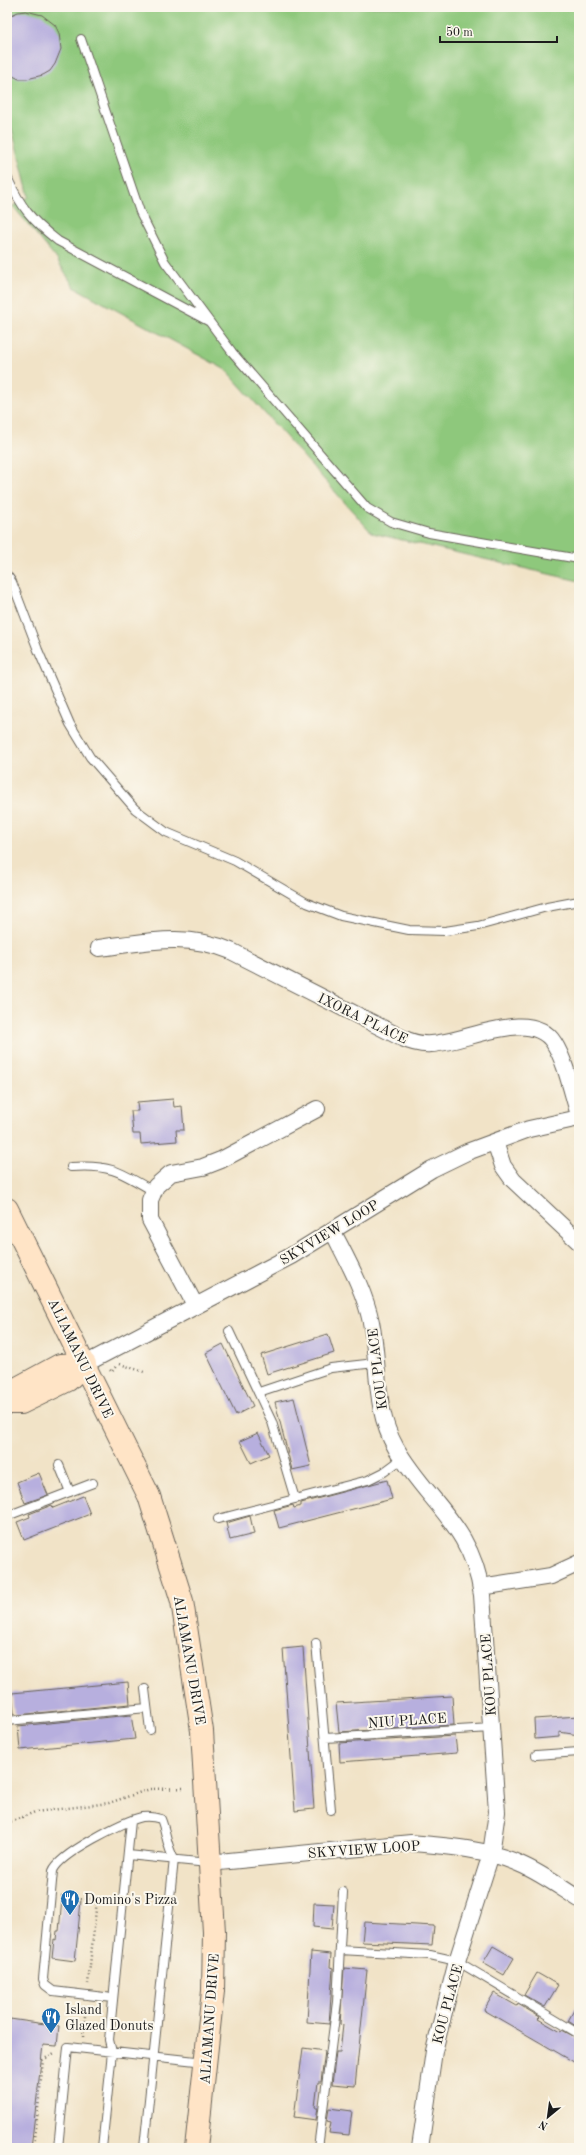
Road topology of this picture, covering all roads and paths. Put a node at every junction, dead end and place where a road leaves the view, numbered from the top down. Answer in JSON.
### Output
{"nodes":[{"id":1,"x":81,"y":39,"type":"dead end"},
{"id":2,"x":7,"y":176,"type":"edge"},
{"id":3,"x":209,"y":321,"type":"junction"},
{"id":4,"x":579,"y":559,"type":"edge"},
{"id":5,"x":7,"y":575,"type":"edge"},
{"id":6,"x":579,"y":901,"type":"edge"},
{"id":7,"x":99,"y":948,"type":"dead end"},
{"id":8,"x":317,"y":1109,"type":"dead end"},
{"id":9,"x":579,"y":1115,"type":"edge"},
{"id":10,"x":579,"y":1118,"type":"edge"},
{"id":11,"x":494,"y":1142,"type":"junction"},
{"id":12,"x":71,"y":1167,"type":"dead end"},
{"id":13,"x":153,"y":1191,"type":"junction"},
{"id":14,"x":7,"y":1209,"type":"edge"},
{"id":15,"x":332,"y":1230,"type":"junction"},
{"id":16,"x":579,"y":1242,"type":"edge"},
{"id":17,"x":195,"y":1305,"type":"junction"},
{"id":18,"x":229,"y":1331,"type":"dead end"},
{"id":19,"x":375,"y":1363,"type":"junction"},
{"id":20,"x":84,"y":1364,"type":"junction"},
{"id":21,"x":126,"y":1365,"type":"dead end"},
{"id":22,"x":144,"y":1372,"type":"dead end"},
{"id":23,"x":258,"y":1392,"type":"junction"},
{"id":24,"x":7,"y":1399,"type":"edge"},
{"id":25,"x":7,"y":1403,"type":"edge"},
{"id":26,"x":403,"y":1458,"type":"junction"},
{"id":27,"x":59,"y":1465,"type":"dead end"},
{"id":28,"x":93,"y":1483,"type":"dead end"},
{"id":29,"x":70,"y":1492,"type":"junction"},
{"id":30,"x":295,"y":1499,"type":"junction"},
{"id":31,"x":7,"y":1516,"type":"edge"},
{"id":32,"x":218,"y":1519,"type":"dead end"},
{"id":33,"x":579,"y":1563,"type":"edge"},
{"id":34,"x":481,"y":1587,"type":"junction"},
{"id":35,"x":316,"y":1643,"type":"dead end"},
{"id":36,"x":145,"y":1689,"type":"dead end"},
{"id":37,"x":147,"y":1708,"type":"junction"},
{"id":38,"x":7,"y":1722,"type":"edge"},
{"id":39,"x":491,"y":1728,"type":"junction"},
{"id":40,"x":150,"y":1730,"type":"dead end"},
{"id":41,"x":325,"y":1738,"type":"junction"},
{"id":42,"x":579,"y":1752,"type":"edge"},
{"id":43,"x":536,"y":1755,"type":"dead end"},
{"id":44,"x":185,"y":1788,"type":"dead end"},
{"id":45,"x":331,"y":1810,"type":"dead end"},
{"id":46,"x":131,"y":1821,"type":"junction"},
{"id":47,"x":7,"y":1823,"type":"edge"},
{"id":48,"x":128,"y":1854,"type":"junction"},
{"id":49,"x":491,"y":1854,"type":"junction"},
{"id":50,"x":174,"y":1860,"type":"junction"},
{"id":51,"x":209,"y":1863,"type":"junction"},
{"id":52,"x":343,"y":1892,"type":"dead end"},
{"id":53,"x":50,"y":1895,"type":"junction"},
{"id":54,"x":579,"y":1899,"type":"edge"},
{"id":55,"x":340,"y":1950,"type":"junction"},
{"id":56,"x":458,"y":1961,"type":"junction"},
{"id":57,"x":87,"y":1995,"type":"junction"},
{"id":58,"x":113,"y":1998,"type":"junction"},
{"id":59,"x":579,"y":2034,"type":"edge"},
{"id":60,"x":83,"y":2037,"type":"dead end"},
{"id":61,"x":59,"y":2050,"type":"dead end"},
{"id":62,"x":112,"y":2052,"type":"junction"},
{"id":63,"x":154,"y":2056,"type":"junction"},
{"id":64,"x":207,"y":2062,"type":"junction"},
{"id":65,"x":34,"y":2148,"type":"edge"},
{"id":66,"x":58,"y":2148,"type":"edge"},
{"id":67,"x":102,"y":2148,"type":"edge"},
{"id":68,"x":144,"y":2148,"type":"edge"},
{"id":69,"x":196,"y":2148,"type":"edge"},
{"id":70,"x":318,"y":2148,"type":"edge"},
{"id":71,"x":420,"y":2148,"type":"edge"}],
"edges":[{"from":1,"to":3,"type":"lane"},
{"from":2,"to":3,"type":"lane"},
{"from":3,"to":4,"type":"lane"},
{"from":5,"to":6,"type":"lane"},
{"from":7,"to":9,"type":"street","name":"IXORA PLACE"},
{"from":8,"to":13,"type":"street"},
{"from":10,"to":11,"type":"street","name":"SKYVIEW LOOP"},
{"from":11,"to":15,"type":"street","name":"SKYVIEW LOOP"},
{"from":11,"to":16,"type":"street"},
{"from":12,"to":13,"type":"lane"},
{"from":13,"to":17,"type":"street"},
{"from":14,"to":20,"type":"street","name":"ALIAMANU DRIVE"},
{"from":15,"to":17,"type":"street","name":"SKYVIEW LOOP"},
{"from":15,"to":19,"type":"street","name":"KOU PLACE"},
{"from":17,"to":20,"type":"street","name":"SKYVIEW LOOP"},
{"from":18,"to":23,"type":"lane"},
{"from":19,"to":23,"type":"lane"},
{"from":19,"to":26,"type":"street","name":"KOU PLACE"},
{"from":20,"to":24,"type":"street"},
{"from":20,"to":25,"type":"street"},
{"from":20,"to":51,"type":"street","name":"ALIAMANU DRIVE"},
{"from":21,"to":22,"type":"path"},
{"from":23,"to":30,"type":"lane"},
{"from":26,"to":30,"type":"lane"},
{"from":26,"to":34,"type":"street","name":"KOU PLACE"},
{"from":27,"to":29,"type":"lane"},
{"from":28,"to":29,"type":"lane"},
{"from":29,"to":31,"type":"lane"},
{"from":30,"to":32,"type":"lane"},
{"from":33,"to":34,"type":"street"},
{"from":34,"to":39,"type":"street","name":"KOU PLACE"},
{"from":35,"to":41,"type":"lane"},
{"from":36,"to":37,"type":"lane"},
{"from":37,"to":38,"type":"lane"},
{"from":37,"to":40,"type":"lane"},
{"from":39,"to":41,"type":"lane","name":"NIU PLACE"},
{"from":39,"to":49,"type":"street","name":"KOU PLACE"},
{"from":41,"to":45,"type":"lane"},
{"from":42,"to":43,"type":"lane"},
{"from":44,"to":47,"type":"path"},
{"from":46,"to":48,"type":"lane"},
{"from":46,"to":50,"type":"lane"},
{"from":46,"to":53,"type":"lane"},
{"from":48,"to":50,"type":"lane"},
{"from":48,"to":58,"type":"lane"},
{"from":49,"to":51,"type":"street","name":"SKYVIEW LOOP"},
{"from":49,"to":54,"type":"street","name":"SKYVIEW LOOP"},
{"from":49,"to":56,"type":"street","name":"KOU PLACE"},
{"from":50,"to":51,"type":"lane"},
{"from":50,"to":63,"type":"lane"},
{"from":51,"to":64,"type":"street","name":"ALIAMANU DRIVE"},
{"from":52,"to":55,"type":"lane"},
{"from":53,"to":57,"type":"lane"},
{"from":53,"to":57,"type":"path"},
{"from":55,"to":56,"type":"lane"},
{"from":55,"to":70,"type":"lane"},
{"from":56,"to":59,"type":"lane"},
{"from":56,"to":71,"type":"street","name":"KOU PLACE"},
{"from":57,"to":58,"type":"lane"},
{"from":57,"to":60,"type":"path"},
{"from":58,"to":62,"type":"lane"},
{"from":61,"to":65,"type":"path"},
{"from":62,"to":63,"type":"lane"},
{"from":62,"to":66,"type":"lane"},
{"from":62,"to":67,"type":"lane"},
{"from":63,"to":64,"type":"lane"},
{"from":63,"to":68,"type":"lane"},
{"from":64,"to":69,"type":"street","name":"ALIAMANU DRIVE"}]}
